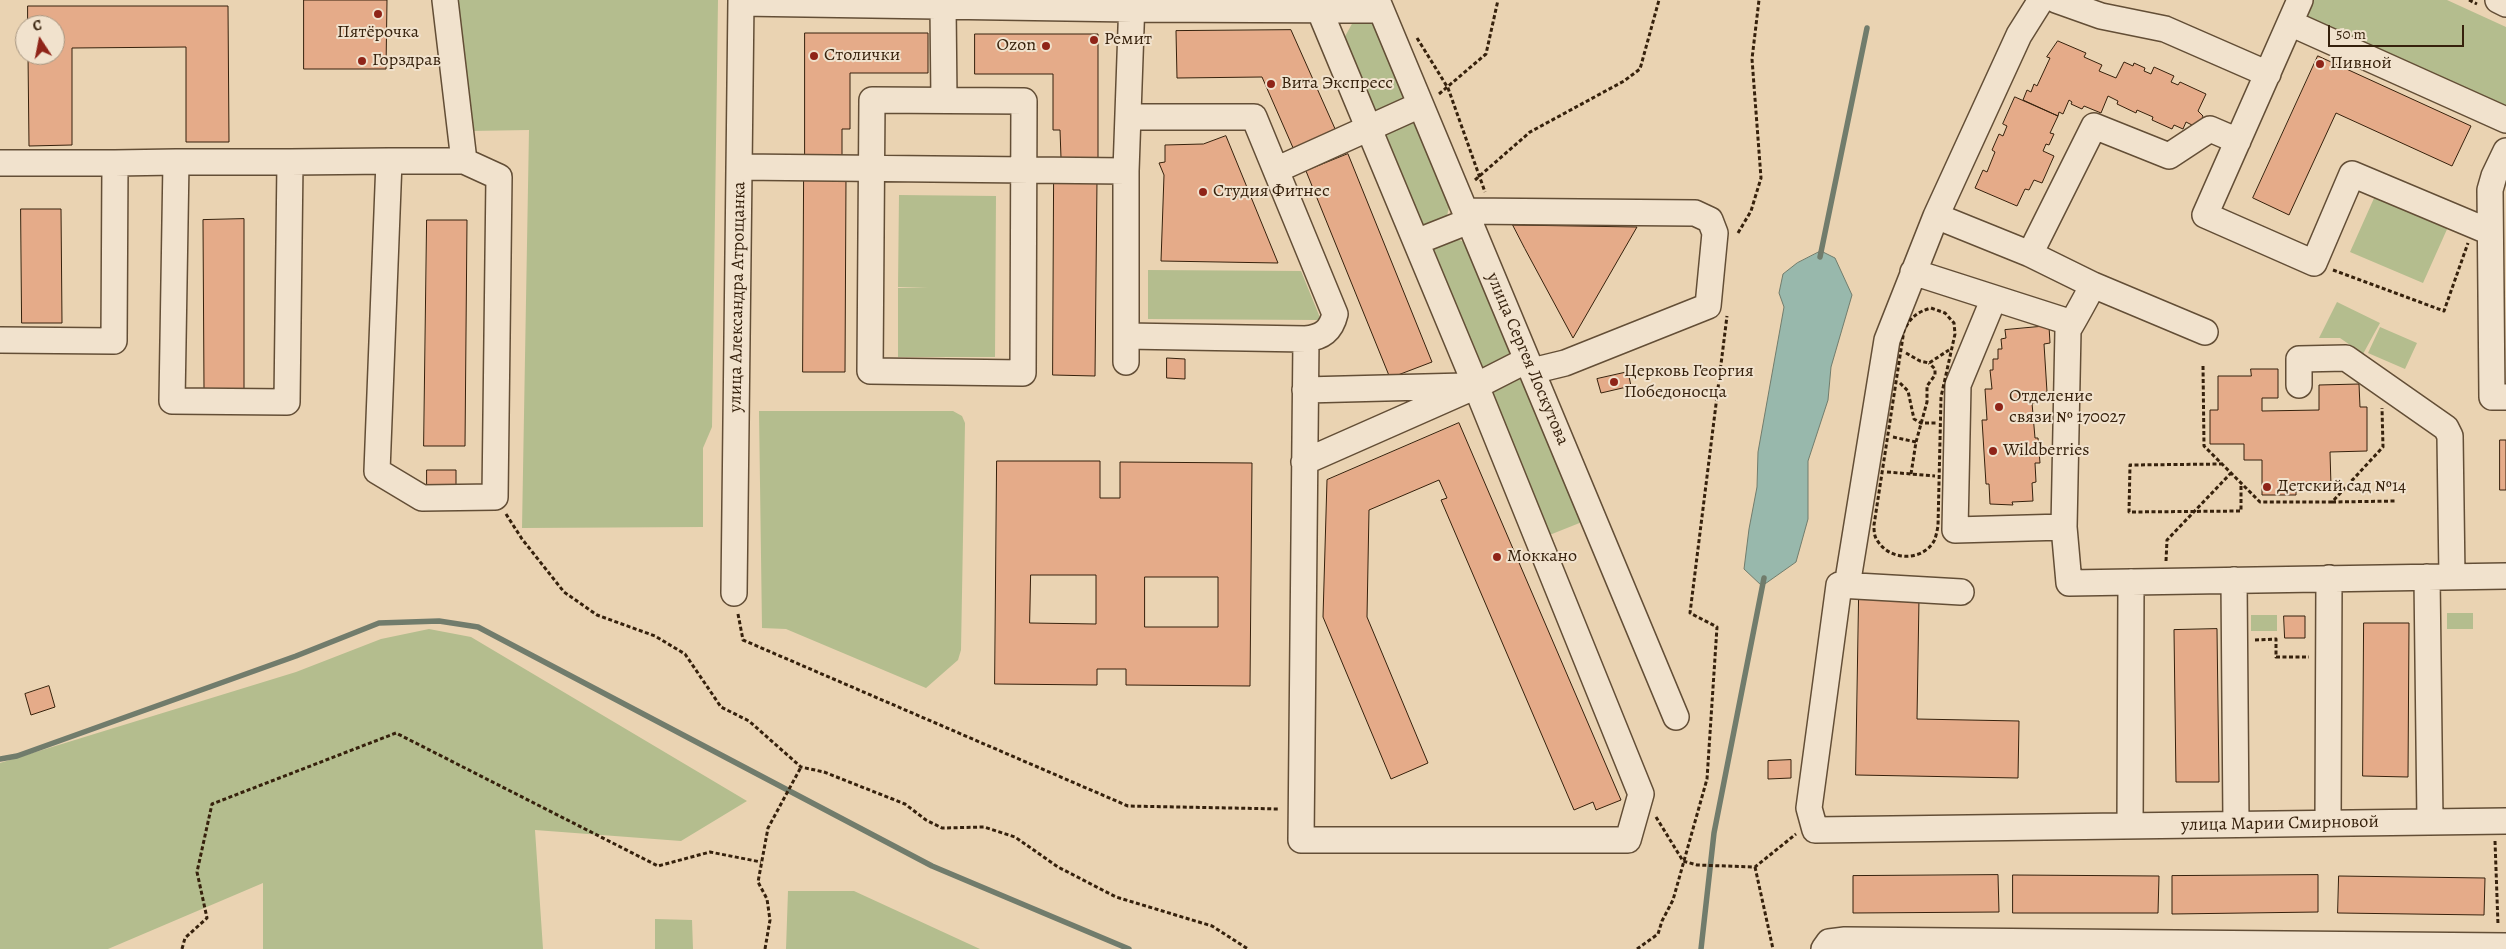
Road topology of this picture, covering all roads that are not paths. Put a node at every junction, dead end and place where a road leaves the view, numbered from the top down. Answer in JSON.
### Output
{"nodes":[{"id":1,"x":445,"y":0,"type":"edge"},
{"id":2,"x":2041,"y":0,"type":"edge"},
{"id":3,"x":2056,"y":0,"type":"edge"},
{"id":4,"x":2300,"y":0,"type":"edge"},
{"id":5,"x":2498,"y":0,"type":"edge"},
{"id":6,"x":741,"y":1,"type":"edge"},
{"id":7,"x":950,"y":4,"type":"edge"},
{"id":8,"x":1132,"y":4,"type":"edge"},
{"id":9,"x":2506,"y":4,"type":"edge"},
{"id":10,"x":1319,"y":10,"type":"junction"},
{"id":11,"x":1381,"y":11,"type":"edge"},
{"id":12,"x":2290,"y":23,"type":"junction"},
{"id":13,"x":2268,"y":74,"type":"junction"},
{"id":14,"x":944,"y":100,"type":"junction"},
{"id":15,"x":1420,"y":105,"type":"junction"},
{"id":16,"x":1128,"y":117,"type":"junction"},
{"id":17,"x":2506,"y":120,"type":"edge"},
{"id":18,"x":1369,"y":128,"type":"junction"},
{"id":19,"x":2238,"y":141,"type":"junction"},
{"id":20,"x":2506,"y":151,"type":"edge"},
{"id":21,"x":389,"y":161,"type":"junction"},
{"id":22,"x":464,"y":161,"type":"junction"},
{"id":23,"x":176,"y":162,"type":"junction"},
{"id":24,"x":290,"y":162,"type":"junction"},
{"id":25,"x":0,"y":163,"type":"edge"},
{"id":26,"x":115,"y":163,"type":"junction"},
{"id":27,"x":740,"y":166,"type":"junction"},
{"id":28,"x":871,"y":168,"type":"junction"},
{"id":29,"x":1024,"y":170,"type":"junction"},
{"id":30,"x":1276,"y":170,"type":"junction"},
{"id":31,"x":1126,"y":171,"type":"junction"},
{"id":32,"x":1464,"y":209,"type":"junction"},
{"id":33,"x":1936,"y":216,"type":"junction"},
{"id":34,"x":2482,"y":229,"type":"junction"},
{"id":35,"x":1416,"y":242,"type":"junction"},
{"id":36,"x":2030,"y":254,"type":"junction"},
{"id":37,"x":1914,"y":272,"type":"junction"},
{"id":38,"x":2498,"y":283,"type":"edge"},
{"id":39,"x":2093,"y":285,"type":"junction"},
{"id":40,"x":1994,"y":298,"type":"junction"},
{"id":41,"x":2072,"y":322,"type":"junction"},
{"id":42,"x":2205,"y":332,"type":"dead end"},
{"id":43,"x":1126,"y":336,"type":"junction"},
{"id":44,"x":1306,"y":339,"type":"junction"},
{"id":45,"x":0,"y":340,"type":"edge"},
{"id":46,"x":1126,"y":362,"type":"dead end"},
{"id":47,"x":1530,"y":366,"type":"junction"},
{"id":48,"x":2300,"y":385,"type":"dead end"},
{"id":49,"x":1476,"y":386,"type":"junction"},
{"id":50,"x":1305,"y":390,"type":"junction"},
{"id":51,"x":2506,"y":397,"type":"edge"},
{"id":52,"x":1304,"y":462,"type":"junction"},
{"id":53,"x":2064,"y":527,"type":"junction"},
{"id":54,"x":2506,"y":576,"type":"edge"},
{"id":55,"x":2427,"y":577,"type":"junction"},
{"id":56,"x":2452,"y":577,"type":"junction"},
{"id":57,"x":2329,"y":578,"type":"junction"},
{"id":58,"x":2234,"y":580,"type":"junction"},
{"id":59,"x":2131,"y":582,"type":"junction"},
{"id":60,"x":1847,"y":586,"type":"junction"},
{"id":61,"x":1961,"y":592,"type":"dead end"},
{"id":62,"x":734,"y":593,"type":"road end"},
{"id":63,"x":1676,"y":718,"type":"dead end"},
{"id":64,"x":2500,"y":821,"type":"edge"},
{"id":65,"x":2430,"y":822,"type":"junction"},
{"id":66,"x":2328,"y":823,"type":"junction"},
{"id":67,"x":2236,"y":824,"type":"junction"},
{"id":68,"x":2130,"y":826,"type":"junction"},
{"id":69,"x":1835,"y":945,"type":"edge"},
{"id":70,"x":2502,"y":946,"type":"edge"}],
"edges":[{"from":1,"to":22,"type":"street"},
{"from":2,"to":33,"type":"street"},
{"from":3,"to":13,"type":"street"},
{"from":4,"to":12,"type":"street"},
{"from":5,"to":9,"type":"street"},
{"from":6,"to":7,"type":"street"},
{"from":6,"to":27,"type":"street","name":"улица Александра Атрощанка"},
{"from":7,"to":8,"type":"street"},
{"from":7,"to":14,"type":"street"},
{"from":8,"to":10,"type":"street"},
{"from":8,"to":16,"type":"street"},
{"from":10,"to":11,"type":"street"},
{"from":10,"to":18,"type":"street"},
{"from":11,"to":15,"type":"street","name":"улица Сергея Лоскутова"},
{"from":12,"to":13,"type":"street"},
{"from":12,"to":17,"type":"street"},
{"from":13,"to":19,"type":"street"},
{"from":14,"to":28,"type":"street"},
{"from":14,"to":29,"type":"street"},
{"from":15,"to":18,"type":"street"},
{"from":15,"to":32,"type":"street","name":"улица Сергея Лоскутова"},
{"from":16,"to":30,"type":"street"},
{"from":16,"to":31,"type":"street"},
{"from":18,"to":30,"type":"street"},
{"from":18,"to":35,"type":"street"},
{"from":19,"to":34,"type":"street"},
{"from":19,"to":36,"type":"street"},
{"from":20,"to":34,"type":"street"},
{"from":21,"to":22,"type":"street"},
{"from":21,"to":22,"type":"street"},
{"from":21,"to":24,"type":"street"},
{"from":23,"to":24,"type":"street"},
{"from":23,"to":24,"type":"street"},
{"from":23,"to":26,"type":"street"},
{"from":25,"to":26,"type":"street"},
{"from":26,"to":45,"type":"street"},
{"from":27,"to":28,"type":"street"},
{"from":27,"to":62,"type":"street","name":"улица Александра Атрощанка"},
{"from":28,"to":29,"type":"street"},
{"from":28,"to":29,"type":"street"},
{"from":29,"to":31,"type":"street"},
{"from":30,"to":44,"type":"street"},
{"from":31,"to":43,"type":"street"},
{"from":32,"to":35,"type":"street"},
{"from":32,"to":47,"type":"street","name":"улица Сергея Лоскутова"},
{"from":32,"to":47,"type":"street"},
{"from":33,"to":36,"type":"street"},
{"from":33,"to":37,"type":"street"},
{"from":34,"to":38,"type":"street"},
{"from":35,"to":49,"type":"street"},
{"from":36,"to":39,"type":"street"},
{"from":37,"to":40,"type":"street"},
{"from":37,"to":60,"type":"street"},
{"from":38,"to":51,"type":"street"},
{"from":39,"to":41,"type":"street"},
{"from":39,"to":42,"type":"street"},
{"from":40,"to":41,"type":"street"},
{"from":40,"to":53,"type":"street"},
{"from":41,"to":53,"type":"street"},
{"from":43,"to":44,"type":"street"},
{"from":43,"to":46,"type":"street"},
{"from":44,"to":50,"type":"street"},
{"from":47,"to":49,"type":"street"},
{"from":47,"to":63,"type":"street","name":"улица Сергея Лоскутова"},
{"from":48,"to":56,"type":"street"},
{"from":49,"to":50,"type":"street"},
{"from":49,"to":52,"type":"street"},
{"from":49,"to":52,"type":"street"},
{"from":50,"to":52,"type":"street"},
{"from":53,"to":59,"type":"street"},
{"from":54,"to":56,"type":"street"},
{"from":55,"to":56,"type":"street"},
{"from":55,"to":57,"type":"street"},
{"from":55,"to":65,"type":"street"},
{"from":57,"to":58,"type":"street"},
{"from":57,"to":66,"type":"street"},
{"from":58,"to":59,"type":"street"},
{"from":58,"to":67,"type":"street"},
{"from":59,"to":68,"type":"street"},
{"from":60,"to":61,"type":"street"},
{"from":60,"to":68,"type":"street","name":"улица Марии Смирновой"},
{"from":64,"to":65,"type":"street","name":"улица Марии Смирновой"},
{"from":65,"to":66,"type":"street","name":"улица Марии Смирновой"},
{"from":66,"to":67,"type":"street","name":"улица Марии Смирновой"},
{"from":67,"to":68,"type":"street","name":"улица Марии Смирновой"},
{"from":69,"to":70,"type":"street"}]}
